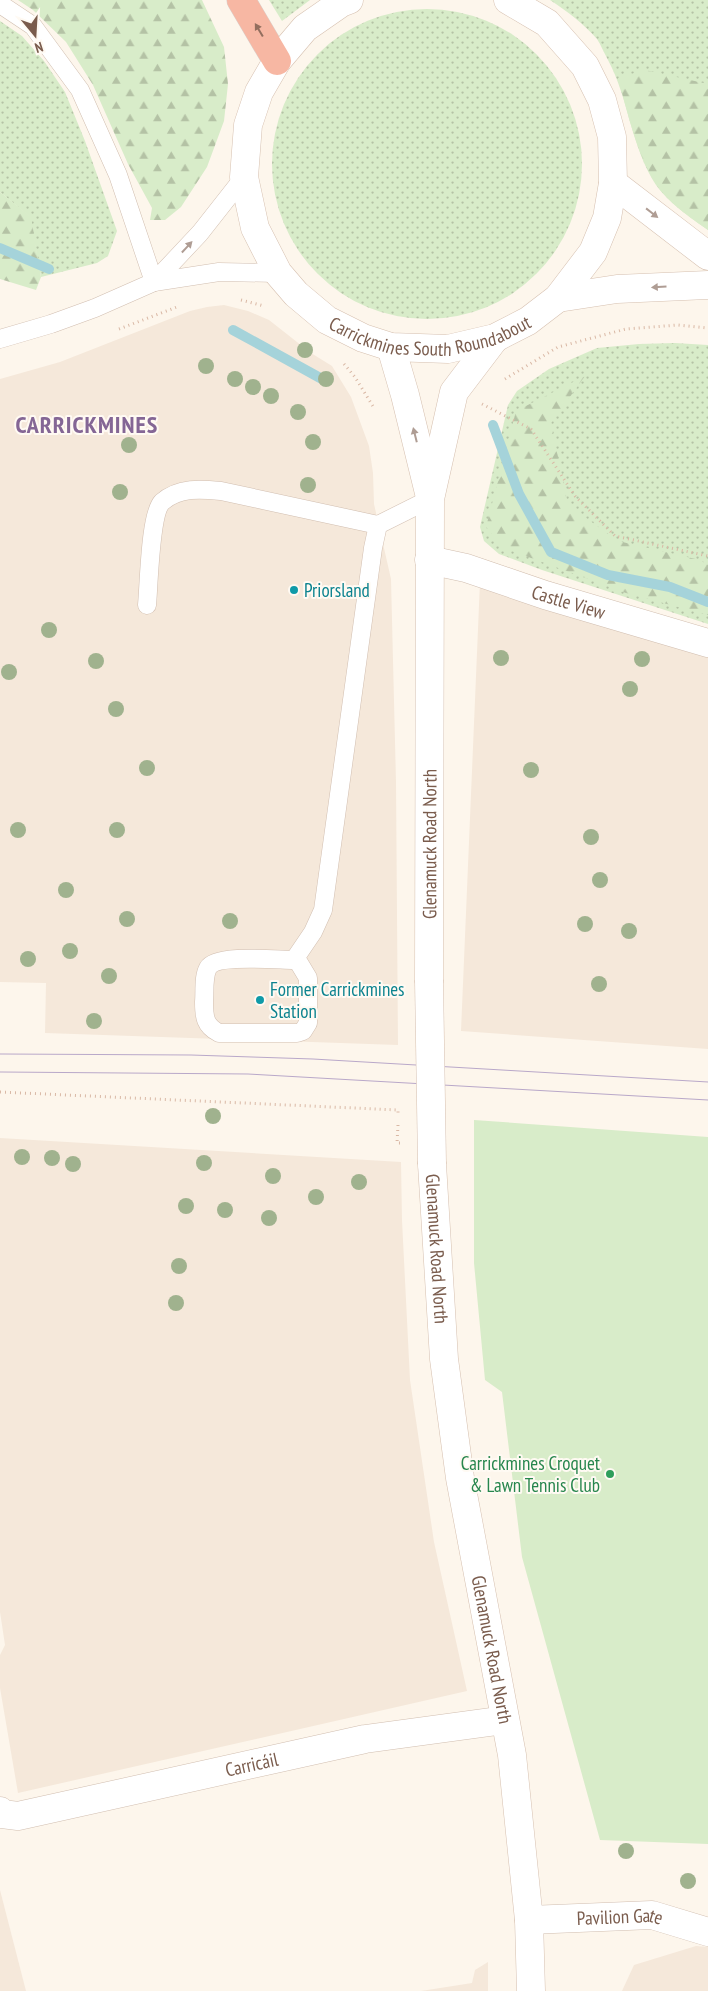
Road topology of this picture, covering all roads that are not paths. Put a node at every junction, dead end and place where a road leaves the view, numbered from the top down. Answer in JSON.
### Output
{"nodes":[{"id":1,"x":241,"y":0,"type":"edge"},
{"id":2,"x":349,"y":0,"type":"edge"},
{"id":3,"x":508,"y":0,"type":"edge"},
{"id":4,"x":0,"y":4,"type":"edge"},
{"id":5,"x":277,"y":61,"type":"junction"},
{"id":6,"x":244,"y":177,"type":"junction"},
{"id":7,"x":613,"y":183,"type":"junction"},
{"id":8,"x":708,"y":256,"type":"edge"},
{"id":9,"x":278,"y":273,"type":"junction"},
{"id":10,"x":154,"y":282,"type":"junction"},
{"id":11,"x":708,"y":286,"type":"edge"},
{"id":12,"x":558,"y":298,"type":"junction"},
{"id":13,"x":495,"y":338,"type":"junction"},
{"id":14,"x":0,"y":339,"type":"edge"},
{"id":15,"x":391,"y":346,"type":"junction"},
{"id":16,"x":430,"y":499,"type":"junction"},
{"id":17,"x":378,"y":525,"type":"junction"},
{"id":18,"x":430,"y":560,"type":"junction"},
{"id":19,"x":147,"y":605,"type":"dead end"},
{"id":20,"x":708,"y":643,"type":"edge"},
{"id":21,"x":294,"y":960,"type":"junction"},
{"id":22,"x":505,"y":1720,"type":"junction"},
{"id":23,"x":0,"y":1811,"type":"edge"},
{"id":24,"x":529,"y":1920,"type":"junction"},
{"id":25,"x":708,"y":1932,"type":"edge"},
{"id":26,"x":531,"y":1991,"type":"edge"}],
"edges":[{"from":5,"to":1,"type":"highway","one_way":true},
{"from":2,"to":5,"type":"main road","name":"Carrickmines South Roundabout"},
{"from":3,"to":7,"type":"main road","name":"Carrickmines South Roundabout"},
{"from":4,"to":10,"type":"lane"},
{"from":5,"to":6,"type":"main road","name":"Carrickmines South Roundabout"},
{"from":6,"to":9,"type":"main road","name":"Carrickmines South Roundabout"},
{"from":10,"to":6,"type":"lane","one_way":true},
{"from":7,"to":8,"type":"main road","one_way":true},
{"from":7,"to":12,"type":"main road","name":"Carrickmines South Roundabout"},
{"from":9,"to":10,"type":"lane"},
{"from":9,"to":15,"type":"main road","name":"Carrickmines South Roundabout"},
{"from":10,"to":14,"type":"lane"},
{"from":11,"to":12,"type":"main road","one_way":true},
{"from":12,"to":13,"type":"main road","name":"Carrickmines South Roundabout"},
{"from":13,"to":15,"type":"main road","name":"Carrickmines South Roundabout"},
{"from":13,"to":16,"type":"main road","name":"Glenamuck Road North"},
{"from":16,"to":15,"type":"main road","name":"Glenamuck Road North","one_way":true},
{"from":16,"to":17,"type":"lane"},
{"from":16,"to":18,"type":"main road","name":"Glenamuck Road North"},
{"from":17,"to":19,"type":"lane"},
{"from":17,"to":21,"type":"lane"},
{"from":18,"to":20,"type":"main road","name":"Castle View"},
{"from":18,"to":22,"type":"main road","name":"Glenamuck Road North","bridge":true},
{"from":21,"to":21,"type":"lane"},
{"from":22,"to":23,"type":"main road","name":"Carricáil"},
{"from":22,"to":24,"type":"main road","name":"Glenamuck Road North"},
{"from":24,"to":25,"type":"main road","name":"Pavilion Gate"},
{"from":24,"to":26,"type":"main road","name":"Glenamuck Road North"}]}
